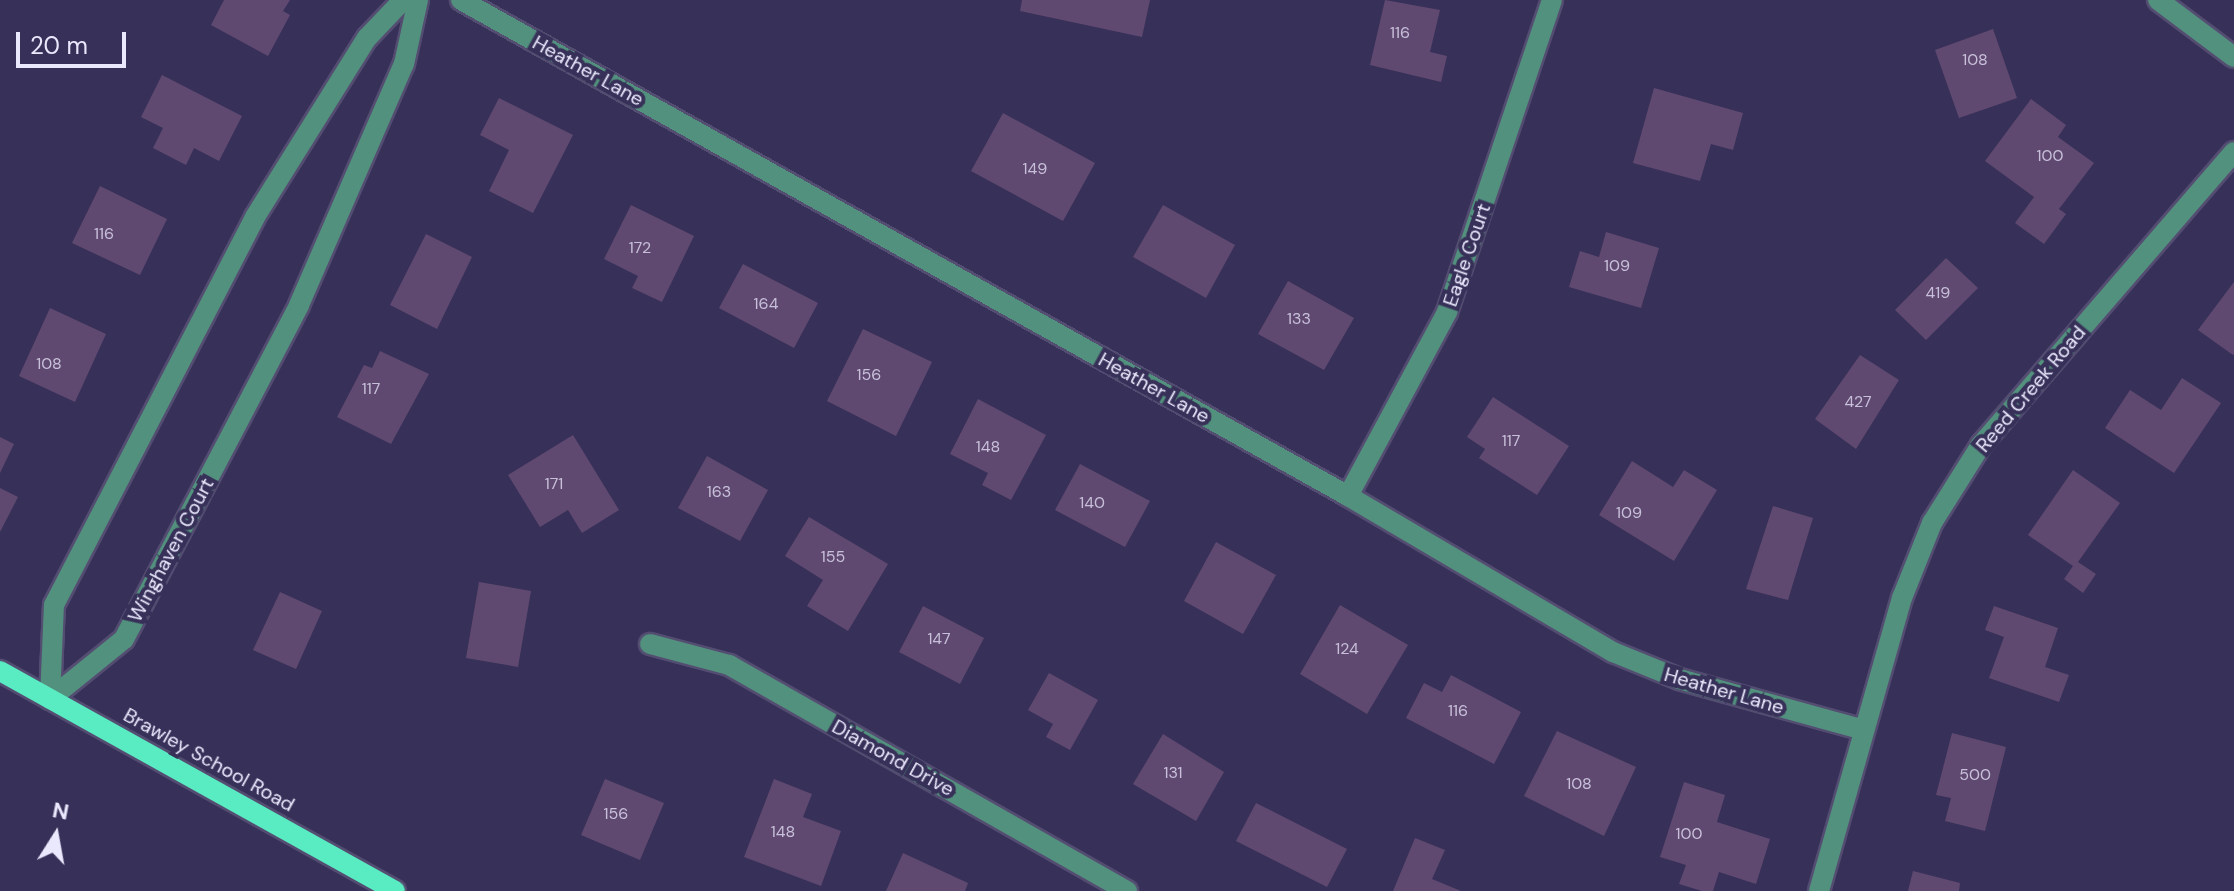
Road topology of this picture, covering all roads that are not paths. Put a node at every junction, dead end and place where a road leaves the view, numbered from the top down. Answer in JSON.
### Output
{"nodes":[{"id":1,"x":403,"y":0,"type":"edge"},
{"id":2,"x":418,"y":0,"type":"edge"},
{"id":3,"x":461,"y":0,"type":"edge"},
{"id":4,"x":1552,"y":0,"type":"edge"},
{"id":5,"x":2158,"y":0,"type":"edge"},
{"id":6,"x":2234,"y":57,"type":"edge"},
{"id":7,"x":2234,"y":152,"type":"edge"},
{"id":8,"x":1348,"y":496,"type":"junction"},
{"id":9,"x":650,"y":644,"type":"dead end"},
{"id":10,"x":0,"y":671,"type":"edge"},
{"id":11,"x":50,"y":699,"type":"junction"},
{"id":12,"x":1864,"y":730,"type":"junction"},
{"id":13,"x":395,"y":891,"type":"edge"},
{"id":14,"x":1127,"y":891,"type":"edge"},
{"id":15,"x":1819,"y":891,"type":"edge"}],
"edges":[{"from":1,"to":11,"type":"street"},
{"from":2,"to":11,"type":"street","name":"Winghaven Court"},
{"from":3,"to":8,"type":"street","name":"Heather Lane"},
{"from":4,"to":8,"type":"street","name":"Eagle Court"},
{"from":5,"to":6,"type":"street"},
{"from":7,"to":12,"type":"street","name":"Reed Creek Road"},
{"from":8,"to":12,"type":"street","name":"Heather Lane"},
{"from":9,"to":14,"type":"street","name":"Diamond Drive"},
{"from":10,"to":11,"type":"main road","name":"Brawley School Road"},
{"from":11,"to":13,"type":"main road","name":"Brawley School Road"},
{"from":12,"to":15,"type":"street","name":"Reed Creek Road"}]}
